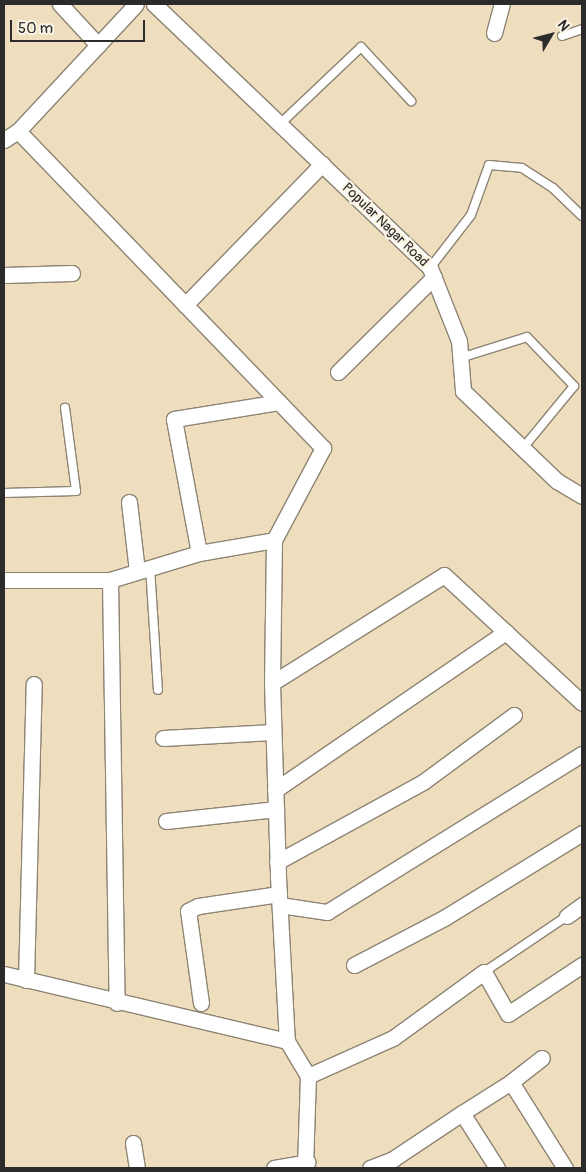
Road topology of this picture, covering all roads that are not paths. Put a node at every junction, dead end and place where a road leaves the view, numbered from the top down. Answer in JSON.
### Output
{"nodes":[{"id":1,"x":60,"y":4,"type":"edge"},
{"id":2,"x":136,"y":4,"type":"edge"},
{"id":3,"x":154,"y":4,"type":"edge"},
{"id":4,"x":502,"y":4,"type":"edge"},
{"id":5,"x":582,"y":29,"type":"edge"},
{"id":6,"x":494,"y":33,"type":"dead end"},
{"id":7,"x":562,"y":36,"type":"dead end"},
{"id":8,"x":98,"y":45,"type":"junction"},
{"id":9,"x":411,"y":101,"type":"dead end"},
{"id":10,"x":280,"y":124,"type":"junction"},
{"id":11,"x":18,"y":131,"type":"junction"},
{"id":12,"x":4,"y":140,"type":"edge"},
{"id":13,"x":322,"y":164,"type":"junction"},
{"id":14,"x":582,"y":216,"type":"edge"},
{"id":15,"x":432,"y":272,"type":"junction"},
{"id":16,"x":72,"y":273,"type":"dead end"},
{"id":17,"x":4,"y":275,"type":"edge"},
{"id":18,"x":185,"y":305,"type":"junction"},
{"id":19,"x":460,"y":358,"type":"junction"},
{"id":20,"x":338,"y":372,"type":"dead end"},
{"id":21,"x":279,"y":402,"type":"junction"},
{"id":22,"x":65,"y":408,"type":"dead end"},
{"id":23,"x":523,"y":448,"type":"junction"},
{"id":24,"x":4,"y":493,"type":"edge"},
{"id":25,"x":582,"y":496,"type":"edge"},
{"id":26,"x":128,"y":502,"type":"dead end"},
{"id":27,"x":274,"y":540,"type":"junction"},
{"id":28,"x":199,"y":553,"type":"junction"},
{"id":29,"x":143,"y":569,"type":"junction"},
{"id":30,"x":4,"y":580,"type":"edge"},
{"id":31,"x":110,"y":580,"type":"junction"},
{"id":32,"x":506,"y":632,"type":"junction"},
{"id":33,"x":272,"y":683,"type":"junction"},
{"id":34,"x":34,"y":684,"type":"dead end"},
{"id":35,"x":158,"y":690,"type":"dead end"},
{"id":36,"x":582,"y":703,"type":"edge"},
{"id":37,"x":514,"y":715,"type":"dead end"},
{"id":38,"x":273,"y":732,"type":"junction"},
{"id":39,"x":163,"y":738,"type":"dead end"},
{"id":40,"x":582,"y":754,"type":"edge"},
{"id":41,"x":275,"y":790,"type":"junction"},
{"id":42,"x":276,"y":809,"type":"junction"},
{"id":43,"x":166,"y":821,"type":"dead end"},
{"id":44,"x":582,"y":833,"type":"edge"},
{"id":45,"x":278,"y":862,"type":"junction"},
{"id":46,"x":279,"y":899,"type":"junction"},
{"id":47,"x":582,"y":905,"type":"edge"},
{"id":48,"x":567,"y":916,"type":"joint"},
{"id":49,"x":354,"y":965,"type":"dead end"},
{"id":50,"x":582,"y":966,"type":"edge"},
{"id":51,"x":484,"y":972,"type":"junction"},
{"id":52,"x":4,"y":974,"type":"edge"},
{"id":53,"x":26,"y":980,"type":"junction"},
{"id":54,"x":117,"y":1003,"type":"junction"},
{"id":55,"x":201,"y":1004,"type":"dead end"},
{"id":56,"x":287,"y":1041,"type":"junction"},
{"id":57,"x":542,"y":1058,"type":"dead end"},
{"id":58,"x":308,"y":1076,"type":"junction"},
{"id":59,"x":511,"y":1082,"type":"junction"},
{"id":60,"x":462,"y":1113,"type":"junction"},
{"id":61,"x":132,"y":1143,"type":"dead end"},
{"id":62,"x":306,"y":1165,"type":"edge"},
{"id":63,"x":137,"y":1168,"type":"edge"},
{"id":64,"x":274,"y":1168,"type":"edge"},
{"id":65,"x":370,"y":1168,"type":"edge"},
{"id":66,"x":498,"y":1168,"type":"edge"},
{"id":67,"x":565,"y":1168,"type":"edge"}],
"edges":[{"from":1,"to":8,"type":"street"},
{"from":2,"to":8,"type":"street"},
{"from":3,"to":10,"type":"street","name":"Popular Nagar Road"},
{"from":4,"to":6,"type":"street"},
{"from":5,"to":7,"type":"lane"},
{"from":8,"to":11,"type":"street"},
{"from":9,"to":10,"type":"lane"},
{"from":10,"to":13,"type":"street","name":"Popular Nagar Road"},
{"from":11,"to":12,"type":"street"},
{"from":11,"to":18,"type":"street"},
{"from":13,"to":15,"type":"street","name":"Popular Nagar Road"},
{"from":13,"to":18,"type":"street"},
{"from":14,"to":15,"type":"lane"},
{"from":15,"to":19,"type":"street","name":"Popular Nagar Road"},
{"from":15,"to":20,"type":"street"},
{"from":16,"to":17,"type":"street"},
{"from":18,"to":21,"type":"street"},
{"from":19,"to":23,"type":"street","name":"Popular Nagar Road"},
{"from":19,"to":23,"type":"lane"},
{"from":21,"to":27,"type":"street"},
{"from":21,"to":28,"type":"street"},
{"from":22,"to":24,"type":"lane"},
{"from":23,"to":25,"type":"street","name":"Popular Nagar Road"},
{"from":26,"to":29,"type":"street"},
{"from":27,"to":28,"type":"street"},
{"from":27,"to":33,"type":"street"},
{"from":28,"to":29,"type":"street"},
{"from":29,"to":31,"type":"street"},
{"from":29,"to":35,"type":"lane"},
{"from":30,"to":31,"type":"street"},
{"from":31,"to":54,"type":"street"},
{"from":32,"to":33,"type":"street"},
{"from":32,"to":36,"type":"street"},
{"from":32,"to":41,"type":"street"},
{"from":33,"to":38,"type":"street"},
{"from":34,"to":53,"type":"street"},
{"from":37,"to":45,"type":"street"},
{"from":38,"to":39,"type":"street"},
{"from":38,"to":41,"type":"street"},
{"from":40,"to":46,"type":"street"},
{"from":41,"to":42,"type":"street"},
{"from":42,"to":43,"type":"street"},
{"from":42,"to":45,"type":"street"},
{"from":44,"to":49,"type":"street"},
{"from":45,"to":46,"type":"street"},
{"from":46,"to":55,"type":"street"},
{"from":46,"to":56,"type":"street"},
{"from":47,"to":48,"type":"street"},
{"from":48,"to":51,"type":"lane"},
{"from":50,"to":51,"type":"street"},
{"from":51,"to":58,"type":"street"},
{"from":52,"to":53,"type":"street"},
{"from":53,"to":54,"type":"street"},
{"from":54,"to":56,"type":"street"},
{"from":56,"to":58,"type":"street"},
{"from":57,"to":59,"type":"street"},
{"from":58,"to":62,"type":"street"},
{"from":59,"to":60,"type":"street"},
{"from":59,"to":67,"type":"street"},
{"from":60,"to":65,"type":"street"},
{"from":60,"to":66,"type":"street"},
{"from":61,"to":63,"type":"street"},
{"from":62,"to":64,"type":"street"}]}
